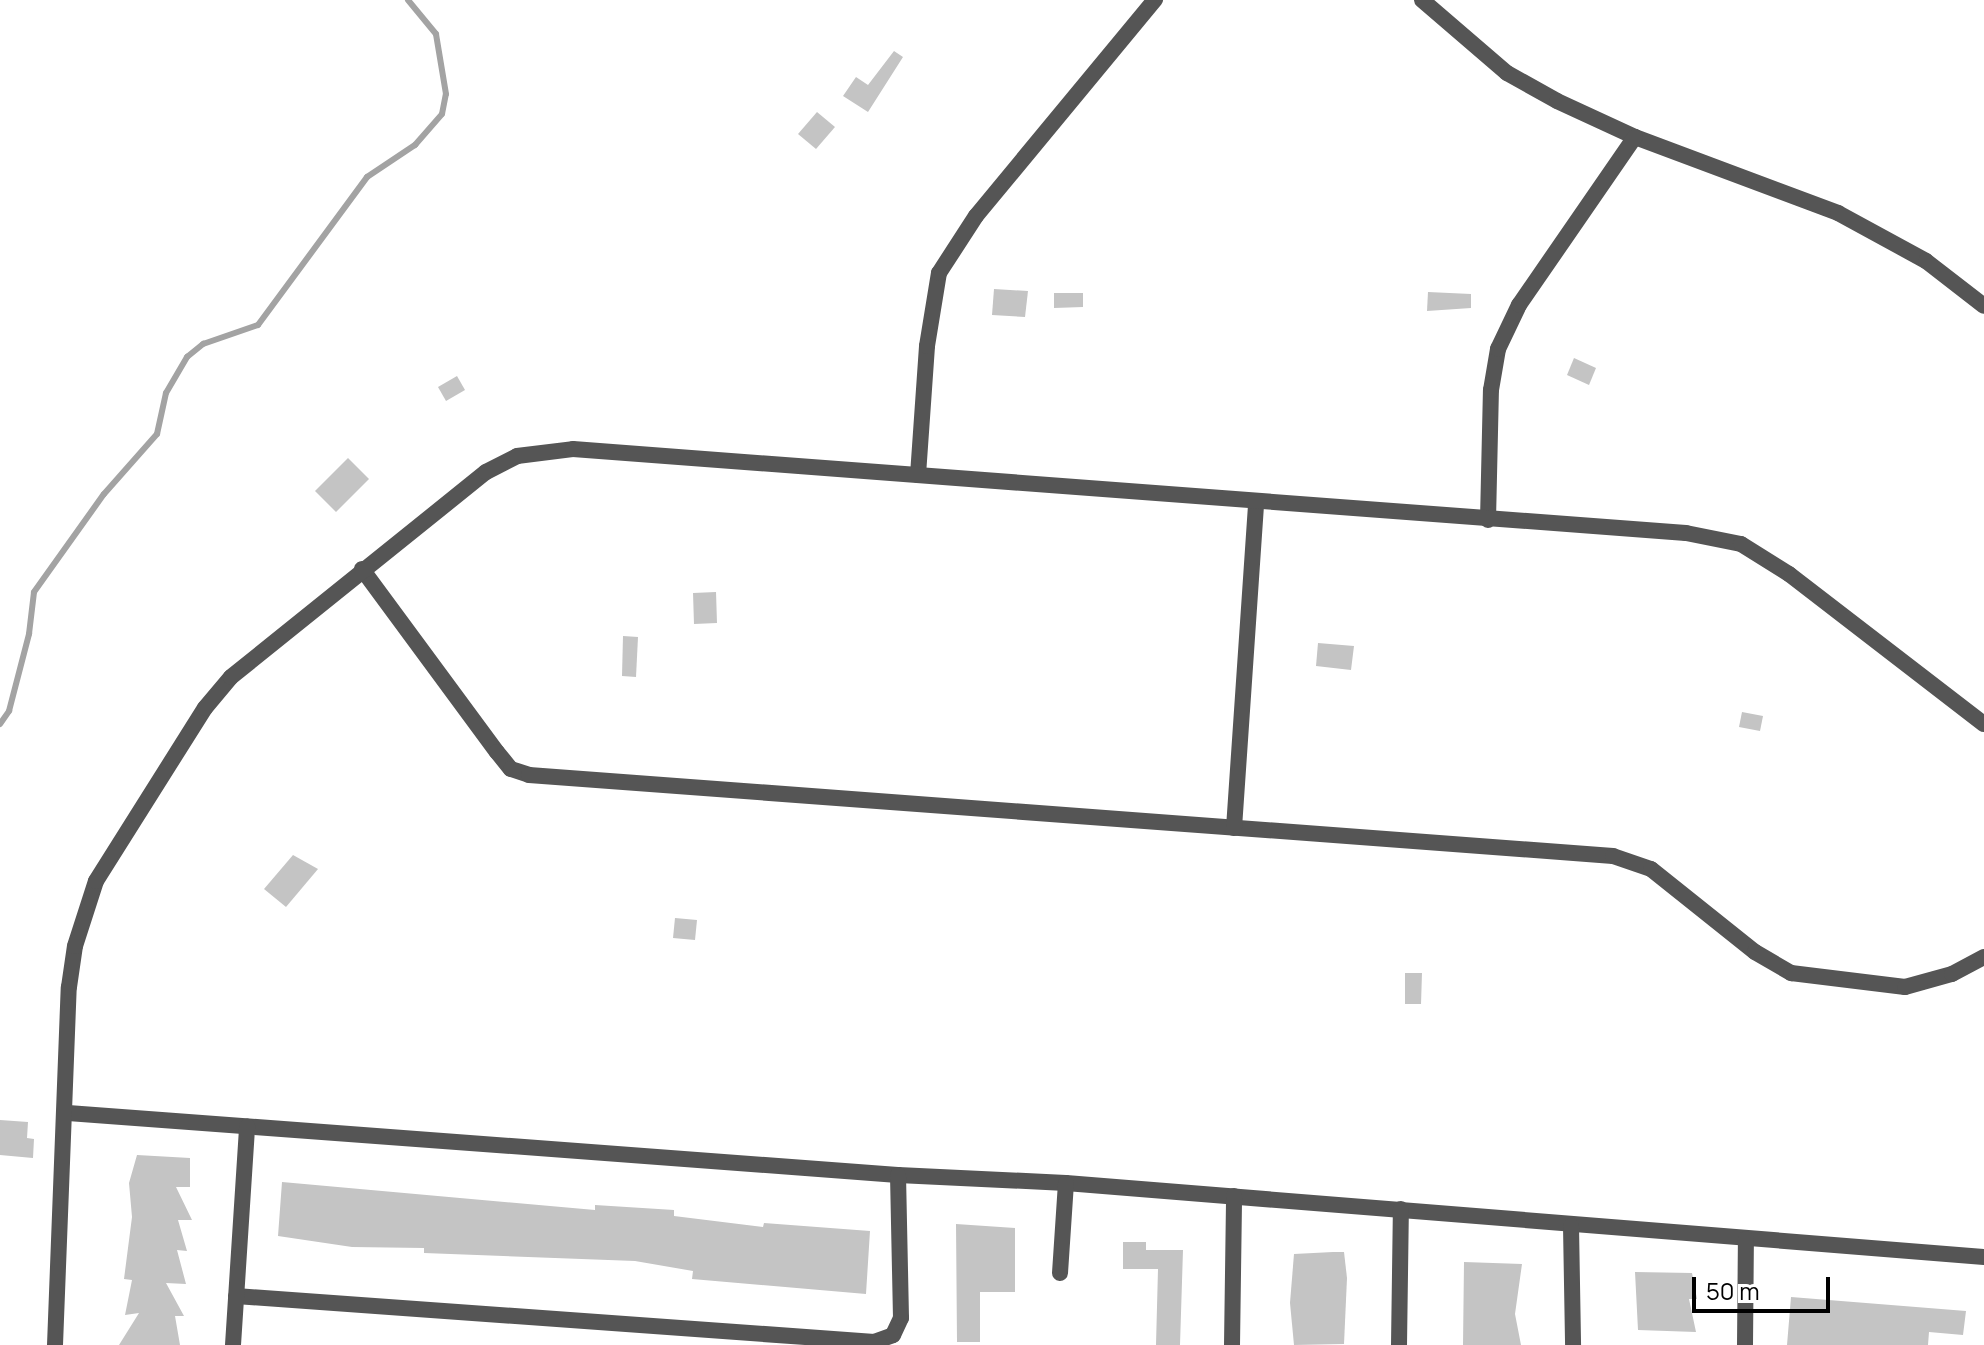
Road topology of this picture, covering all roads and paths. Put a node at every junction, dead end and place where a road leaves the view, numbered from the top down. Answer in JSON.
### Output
{"nodes":[{"id":1,"x":1155,"y":0,"type":"edge"},
{"id":2,"x":1422,"y":0,"type":"edge"},
{"id":3,"x":1635,"y":137,"type":"junction"},
{"id":4,"x":1984,"y":306,"type":"edge"},
{"id":5,"x":918,"y":475,"type":"junction"},
{"id":6,"x":1256,"y":502,"type":"junction"},
{"id":7,"x":1488,"y":520,"type":"junction"},
{"id":8,"x":362,"y":569,"type":"junction"},
{"id":9,"x":1984,"y":724,"type":"edge"},
{"id":10,"x":1234,"y":828,"type":"junction"},
{"id":11,"x":1984,"y":957,"type":"edge"},
{"id":12,"x":68,"y":1113,"type":"junction"},
{"id":13,"x":247,"y":1126,"type":"junction"},
{"id":14,"x":898,"y":1175,"type":"junction"},
{"id":15,"x":1066,"y":1183,"type":"junction"},
{"id":16,"x":1234,"y":1196,"type":"junction"},
{"id":17,"x":1401,"y":1209,"type":"junction"},
{"id":18,"x":1571,"y":1226,"type":"junction"},
{"id":19,"x":1746,"y":1239,"type":"junction"},
{"id":20,"x":1984,"y":1257,"type":"edge"},
{"id":21,"x":1060,"y":1273,"type":"dead end"},
{"id":22,"x":236,"y":1296,"type":"junction"},
{"id":23,"x":55,"y":1345,"type":"edge"},
{"id":24,"x":233,"y":1345,"type":"edge"},
{"id":25,"x":1232,"y":1345,"type":"edge"},
{"id":26,"x":1399,"y":1345,"type":"edge"},
{"id":27,"x":1573,"y":1345,"type":"edge"},
{"id":28,"x":1745,"y":1345,"type":"edge"}],
"edges":[{"from":1,"to":5,"type":"street"},
{"from":2,"to":3,"type":"street"},
{"from":3,"to":4,"type":"street"},
{"from":3,"to":7,"type":"street"},
{"from":5,"to":6,"type":"street"},
{"from":5,"to":8,"type":"street"},
{"from":6,"to":7,"type":"street"},
{"from":6,"to":10,"type":"street"},
{"from":7,"to":9,"type":"street"},
{"from":8,"to":10,"type":"street"},
{"from":8,"to":12,"type":"street"},
{"from":10,"to":11,"type":"street"},
{"from":12,"to":13,"type":"street"},
{"from":12,"to":23,"type":"street"},
{"from":13,"to":14,"type":"street"},
{"from":13,"to":22,"type":"street"},
{"from":14,"to":15,"type":"street"},
{"from":14,"to":22,"type":"street"},
{"from":15,"to":16,"type":"street"},
{"from":15,"to":21,"type":"street"},
{"from":16,"to":17,"type":"street"},
{"from":16,"to":25,"type":"street"},
{"from":17,"to":18,"type":"street"},
{"from":17,"to":26,"type":"street"},
{"from":18,"to":19,"type":"street"},
{"from":18,"to":27,"type":"street"},
{"from":19,"to":20,"type":"street"},
{"from":19,"to":28,"type":"street"},
{"from":22,"to":24,"type":"street"}]}
